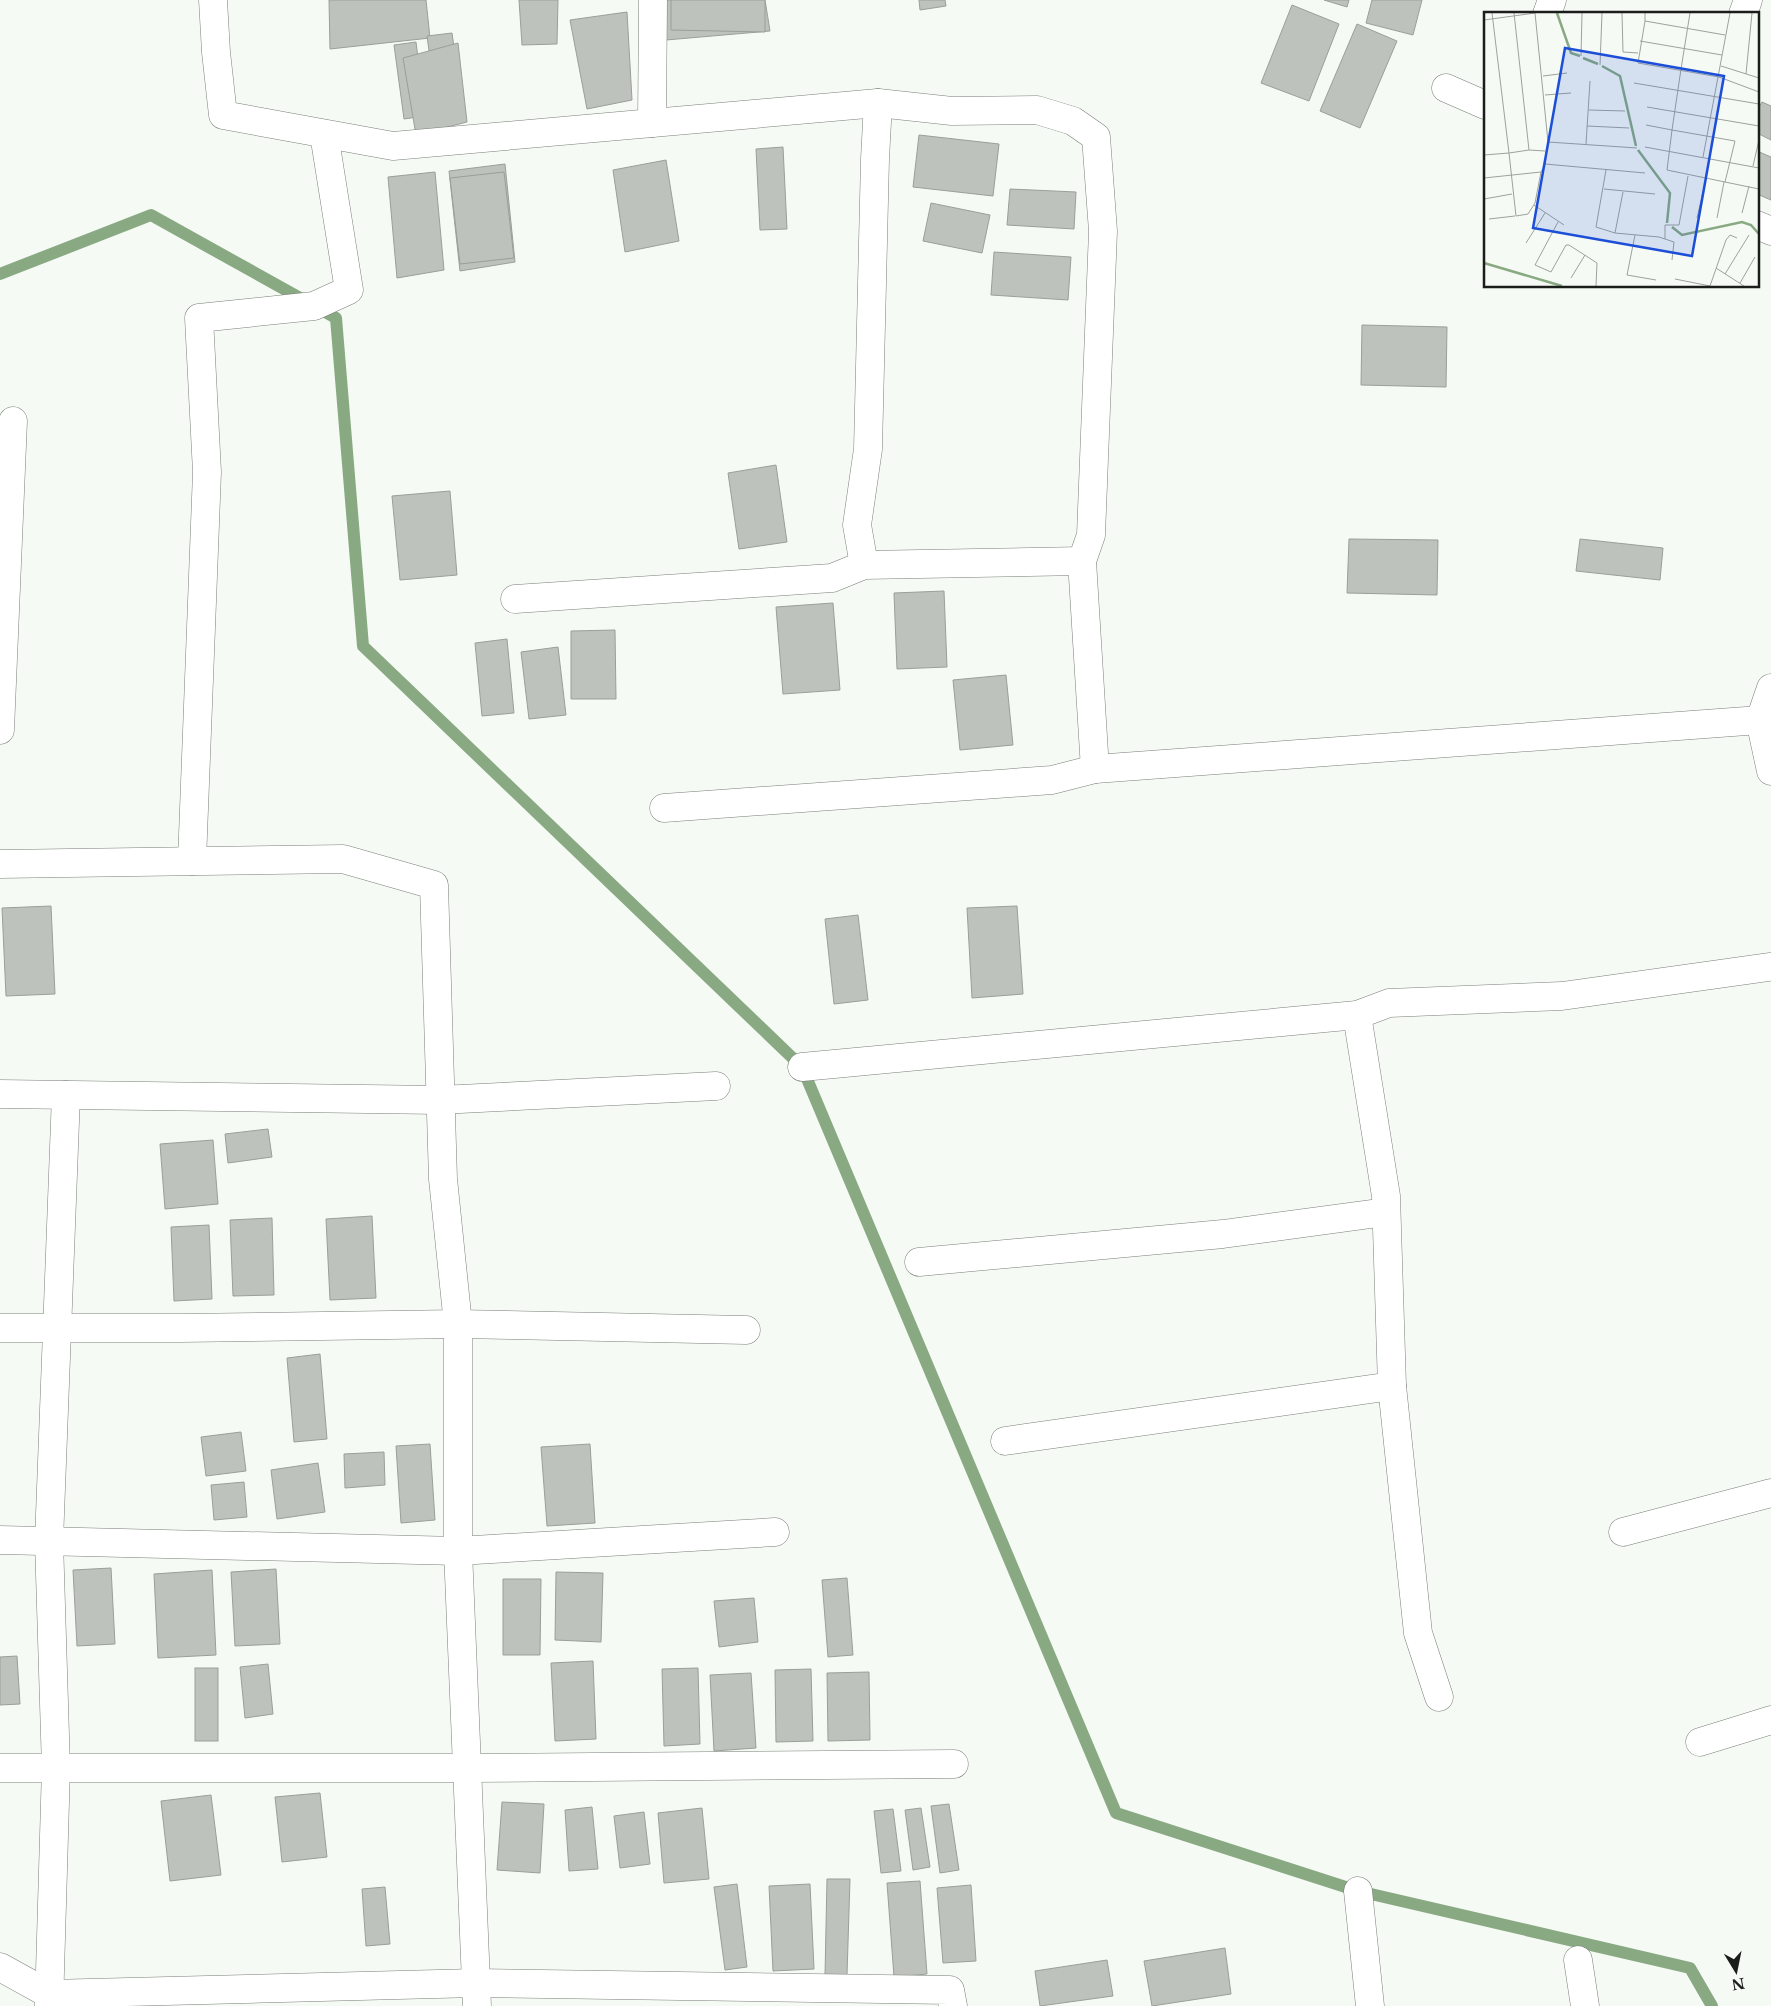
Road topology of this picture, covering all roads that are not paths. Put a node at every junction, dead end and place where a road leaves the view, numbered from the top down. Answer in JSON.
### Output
{"nodes":[{"id":1,"x":213,"y":0,"type":"edge"},
{"id":2,"x":653,"y":0,"type":"edge"},
{"id":3,"x":1552,"y":0,"type":"edge"},
{"id":4,"x":1748,"y":0,"type":"edge"},
{"id":5,"x":1548,"y":12,"type":"edge"},
{"id":6,"x":1744,"y":12,"type":"edge"},
{"id":7,"x":1446,"y":88,"type":"dead end"},
{"id":8,"x":878,"y":103,"type":"junction"},
{"id":9,"x":1484,"y":105,"type":"edge"},
{"id":10,"x":652,"y":123,"type":"junction"},
{"id":11,"x":324,"y":134,"type":"junction"},
{"id":12,"x":1758,"y":225,"type":"edge"},
{"id":13,"x":1771,"y":231,"type":"edge"},
{"id":14,"x":14,"y":421,"type":"dead end"},
{"id":15,"x":1082,"y":561,"type":"junction"},
{"id":16,"x":864,"y":565,"type":"junction"},
{"id":17,"x":514,"y":599,"type":"dead end"},
{"id":18,"x":1771,"y":688,"type":"edge"},
{"id":19,"x":1760,"y":720,"type":"junction"},
{"id":20,"x":0,"y":730,"type":"edge"},
{"id":21,"x":1095,"y":769,"type":"junction"},
{"id":22,"x":1771,"y":771,"type":"edge"},
{"id":23,"x":664,"y":808,"type":"dead end"},
{"id":24,"x":192,"y":861,"type":"junction"},
{"id":25,"x":0,"y":864,"type":"edge"},
{"id":26,"x":1770,"y":966,"type":"edge"},
{"id":27,"x":1357,"y":1015,"type":"junction"},
{"id":28,"x":802,"y":1067,"type":"dead end"},
{"id":29,"x":716,"y":1086,"type":"dead end"},
{"id":30,"x":0,"y":1094,"type":"edge"},
{"id":31,"x":66,"y":1095,"type":"junction"},
{"id":32,"x":440,"y":1100,"type":"junction"},
{"id":33,"x":1386,"y":1212,"type":"junction"},
{"id":34,"x":919,"y":1262,"type":"dead end"},
{"id":35,"x":458,"y":1324,"type":"junction"},
{"id":36,"x":0,"y":1328,"type":"edge"},
{"id":37,"x":56,"y":1329,"type":"junction"},
{"id":38,"x":746,"y":1330,"type":"dead end"},
{"id":39,"x":1392,"y":1386,"type":"junction"},
{"id":40,"x":1005,"y":1441,"type":"dead end"},
{"id":41,"x":1771,"y":1493,"type":"edge"},
{"id":42,"x":775,"y":1532,"type":"dead end"},
{"id":43,"x":1623,"y":1532,"type":"dead end"},
{"id":44,"x":0,"y":1540,"type":"edge"},
{"id":45,"x":49,"y":1541,"type":"junction"},
{"id":46,"x":458,"y":1551,"type":"junction"},
{"id":47,"x":1440,"y":1697,"type":"dead end"},
{"id":48,"x":1771,"y":1720,"type":"edge"},
{"id":49,"x":1700,"y":1742,"type":"dead end"},
{"id":50,"x":954,"y":1764,"type":"dead end"},
{"id":51,"x":0,"y":1768,"type":"edge"},
{"id":52,"x":56,"y":1768,"type":"junction"},
{"id":53,"x":467,"y":1768,"type":"junction"},
{"id":54,"x":1358,"y":1891,"type":"dead end"},
{"id":55,"x":1578,"y":1960,"type":"dead end"},
{"id":56,"x":0,"y":1967,"type":"edge"},
{"id":57,"x":477,"y":1995,"type":"edge"},
{"id":58,"x":49,"y":2000,"type":"edge"},
{"id":59,"x":953,"y":2006,"type":"edge"},
{"id":60,"x":1370,"y":2006,"type":"edge"},
{"id":61,"x":1586,"y":2006,"type":"edge"}],
"edges":[{"from":1,"to":11,"type":"street"},
{"from":2,"to":10,"type":"street"},
{"from":3,"to":5,"type":"street"},
{"from":4,"to":6,"type":"street"},
{"from":7,"to":9,"type":"street"},
{"from":8,"to":10,"type":"street"},
{"from":8,"to":15,"type":"street"},
{"from":8,"to":16,"type":"street"},
{"from":10,"to":11,"type":"street"},
{"from":11,"to":24,"type":"street"},
{"from":12,"to":13,"type":"street"},
{"from":14,"to":20,"type":"street"},
{"from":15,"to":16,"type":"street"},
{"from":15,"to":21,"type":"street"},
{"from":16,"to":17,"type":"street"},
{"from":18,"to":19,"type":"street"},
{"from":19,"to":21,"type":"street"},
{"from":19,"to":22,"type":"street"},
{"from":21,"to":23,"type":"street"},
{"from":24,"to":25,"type":"street"},
{"from":24,"to":32,"type":"street"},
{"from":26,"to":27,"type":"street"},
{"from":27,"to":28,"type":"street"},
{"from":27,"to":33,"type":"street"},
{"from":29,"to":32,"type":"street"},
{"from":30,"to":31,"type":"street"},
{"from":31,"to":32,"type":"street"},
{"from":31,"to":37,"type":"street"},
{"from":32,"to":35,"type":"street"},
{"from":33,"to":34,"type":"street"},
{"from":33,"to":39,"type":"street"},
{"from":35,"to":37,"type":"street"},
{"from":35,"to":38,"type":"street"},
{"from":35,"to":46,"type":"street"},
{"from":36,"to":37,"type":"street"},
{"from":37,"to":45,"type":"street"},
{"from":39,"to":40,"type":"street"},
{"from":39,"to":47,"type":"street"},
{"from":41,"to":43,"type":"street"},
{"from":42,"to":46,"type":"street"},
{"from":44,"to":45,"type":"street"},
{"from":45,"to":46,"type":"street"},
{"from":45,"to":52,"type":"street"},
{"from":46,"to":53,"type":"street"},
{"from":48,"to":49,"type":"street"},
{"from":50,"to":53,"type":"street"},
{"from":51,"to":52,"type":"street"},
{"from":52,"to":53,"type":"street"},
{"from":52,"to":58,"type":"street"},
{"from":53,"to":57,"type":"street"},
{"from":54,"to":60,"type":"street"},
{"from":55,"to":61,"type":"street"},
{"from":56,"to":58,"type":"street"},
{"from":57,"to":58,"type":"street"},
{"from":57,"to":59,"type":"street"}]}
